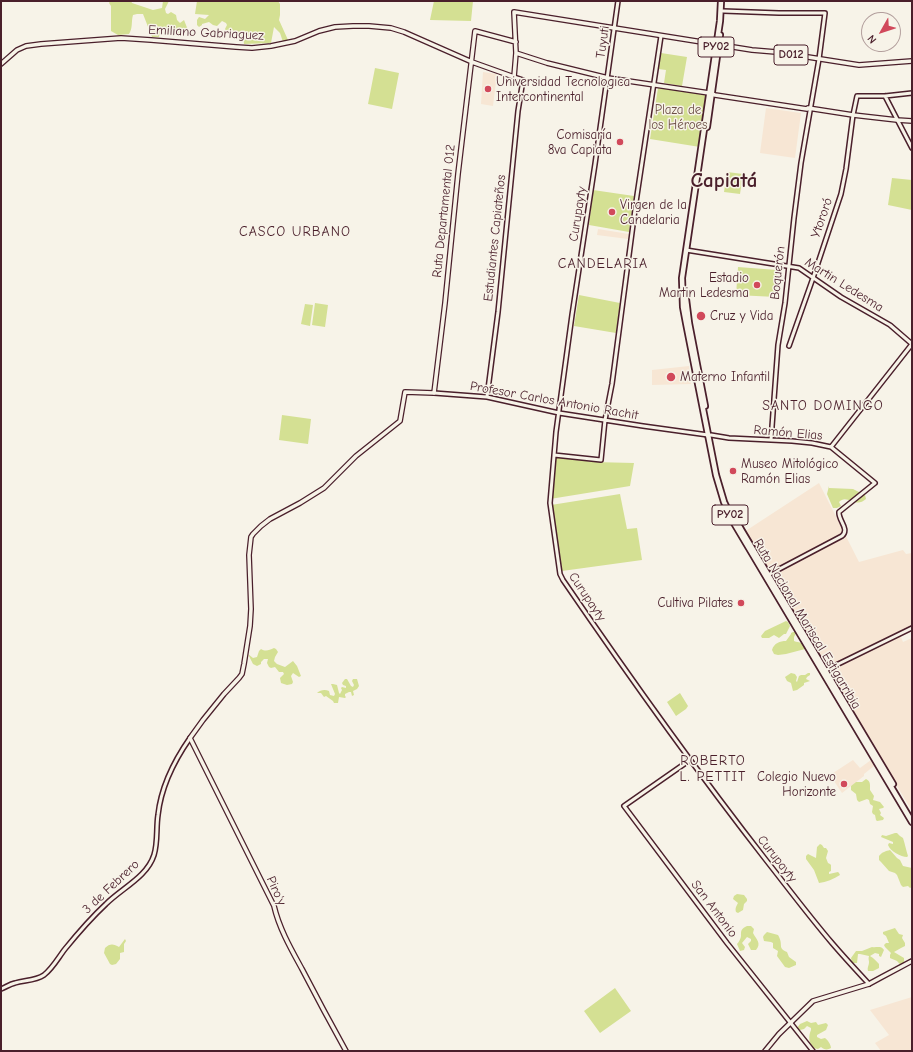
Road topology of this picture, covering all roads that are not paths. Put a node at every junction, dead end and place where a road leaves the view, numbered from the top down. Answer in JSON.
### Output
{"nodes":[{"id":1,"x":618,"y":1,"type":"edge"},
{"id":2,"x":723,"y":1,"type":"edge"},
{"id":3,"x":724,"y":11,"type":"junction"},
{"id":4,"x":615,"y":28,"type":"junction"},
{"id":5,"x":661,"y":36,"type":"junction"},
{"id":6,"x":516,"y":42,"type":"junction"},
{"id":7,"x":718,"y":44,"type":"junction"},
{"id":8,"x":516,"y":53,"type":"junction"},
{"id":9,"x":819,"y":59,"type":"junction"},
{"id":10,"x":912,"y":61,"type":"edge"},
{"id":11,"x":472,"y":62,"type":"junction"},
{"id":12,"x":1,"y":64,"type":"edge"},
{"id":13,"x":514,"y":77,"type":"junction"},
{"id":14,"x":608,"y":78,"type":"junction"},
{"id":15,"x":523,"y":80,"type":"joint"},
{"id":16,"x":654,"y":85,"type":"junction"},
{"id":17,"x":912,"y":93,"type":"edge"},
{"id":18,"x":710,"y":94,"type":"junction"},
{"id":19,"x":885,"y":96,"type":"junction"},
{"id":20,"x":810,"y":108,"type":"junction"},
{"id":21,"x":853,"y":115,"type":"junction"},
{"id":22,"x":897,"y":120,"type":"junction"},
{"id":23,"x":912,"y":121,"type":"edge"},
{"id":24,"x":599,"y":134,"type":"joint"},
{"id":25,"x":912,"y":148,"type":"edge"},
{"id":26,"x":688,"y":250,"type":"junction"},
{"id":27,"x":789,"y":266,"type":"junction"},
{"id":28,"x":813,"y":278,"type":"junction"},
{"id":29,"x":912,"y":344,"type":"edge"},
{"id":30,"x":789,"y":346,"type":"dead end"},
{"id":31,"x":434,"y":393,"type":"junction"},
{"id":32,"x":487,"y":397,"type":"junction"},
{"id":33,"x":559,"y":413,"type":"junction"},
{"id":34,"x":605,"y":420,"type":"junction"},
{"id":35,"x":710,"y":435,"type":"junction"},
{"id":36,"x":771,"y":440,"type":"junction"},
{"id":37,"x":831,"y":447,"type":"junction"},
{"id":38,"x":554,"y":455,"type":"junction"},
{"id":39,"x":768,"y":575,"type":"junction"},
{"id":40,"x":912,"y":628,"type":"edge"},
{"id":41,"x":824,"y":671,"type":"junction"},
{"id":42,"x":190,"y":738,"type":"junction"},
{"id":43,"x":690,"y":760,"type":"junction"},
{"id":44,"x":912,"y":816,"type":"edge"},
{"id":45,"x":912,"y":822,"type":"edge"},
{"id":46,"x":912,"y":961,"type":"edge"},
{"id":47,"x":869,"y":984,"type":"junction"},
{"id":48,"x":1,"y":989,"type":"edge"},
{"id":49,"x":791,"y":1024,"type":"junction"},
{"id":50,"x":346,"y":1051,"type":"edge"},
{"id":51,"x":765,"y":1051,"type":"edge"},
{"id":52,"x":813,"y":1051,"type":"edge"}],
"edges":[{"from":1,"to":4,"type":"street","name":"Tuyuti"},
{"from":2,"to":3,"type":"highway","name":"Ruta Nacional Mariscal Estigarribia","number":"PY02"},
{"from":2,"to":7,"type":"highway","name":"Ruta Nacional Mariscal Estigarribia","number":"PY02"},
{"from":3,"to":7,"type":"highway","name":"Ruta Nacional Mariscal Estigarribia","number":"PY02"},
{"from":3,"to":9,"type":"street","name":"Boquerón"},
{"from":4,"to":5,"type":"main road","number":"D012"},
{"from":4,"to":6,"type":"main road","number":"D012"},
{"from":4,"to":14,"type":"street","name":"Tuyuti"},
{"from":5,"to":7,"type":"main road","number":"D012"},
{"from":5,"to":16,"type":"street"},
{"from":6,"to":8,"type":"main road","number":"D012"},
{"from":6,"to":11,"type":"main road","name":"Ruta Departamental 012"},
{"from":7,"to":9,"type":"main road","number":"D012"},
{"from":7,"to":18,"type":"highway","name":"Ruta Nacional Mariscal Estigarribia","number":"PY02"},
{"from":8,"to":13,"type":"main road"},
{"from":8,"to":14,"type":"main road"},
{"from":9,"to":10,"type":"main road","number":"D012"},
{"from":9,"to":20,"type":"street","name":"Boquerón"},
{"from":11,"to":12,"type":"main road","name":"Emiliano Gabriaguez"},
{"from":11,"to":13,"type":"main road","name":"Emiliano Gabriaguez"},
{"from":11,"to":31,"type":"main road","name":"Ruta Departamental 012"},
{"from":13,"to":15,"type":"street","name":"Emiliano Gabriaguez"},
{"from":14,"to":16,"type":"main road"},
{"from":14,"to":24,"type":"street","name":"Tuyuti"},
{"from":15,"to":32,"type":"street","name":"Estudiantes Capiateños"},
{"from":16,"to":18,"type":"main road"},
{"from":16,"to":34,"type":"street"},
{"from":17,"to":19,"type":"street"},
{"from":18,"to":20,"type":"main road"},
{"from":18,"to":26,"type":"highway","name":"Ruta Nacional Mariscal Estigarribia","number":"PY02"},
{"from":19,"to":21,"type":"street","name":"Ytororó"},
{"from":19,"to":22,"type":"street"},
{"from":20,"to":21,"type":"main road"},
{"from":20,"to":27,"type":"street","name":"Boquerón"},
{"from":21,"to":22,"type":"main road"},
{"from":21,"to":28,"type":"street","name":"Ytororó"},
{"from":22,"to":23,"type":"main road"},
{"from":22,"to":25,"type":"street"},
{"from":24,"to":33,"type":"street","name":"Curupayty"},
{"from":26,"to":27,"type":"street","name":"Martin Ledesma"},
{"from":26,"to":35,"type":"highway","name":"Ruta Nacional Mariscal Estigarribia","number":"PY02"},
{"from":27,"to":28,"type":"street","name":"Martin Ledesma"},
{"from":27,"to":36,"type":"street","name":"Boquerón"},
{"from":28,"to":29,"type":"street","name":"Martin Ledesma"},
{"from":28,"to":30,"type":"street","name":"Ytororó"},
{"from":29,"to":37,"type":"street"},
{"from":31,"to":32,"type":"street","name":"Profesor Carlos Antonio Rachit"},
{"from":31,"to":42,"type":"main road","name":"Profesor Carlos Antonio Rachit"},
{"from":32,"to":33,"type":"street","name":"Profesor Carlos Antonio Rachit"},
{"from":33,"to":34,"type":"street","name":"Profesor Carlos Antonio Rachit"},
{"from":33,"to":38,"type":"street","name":"Curupayty"},
{"from":34,"to":35,"type":"street","name":"Profesor Carlos Antonio Rachit"},
{"from":34,"to":38,"type":"street"},
{"from":35,"to":36,"type":"street","name":"Ramón Elias"},
{"from":35,"to":39,"type":"highway","name":"Ruta Nacional Mariscal Estigarribia","number":"PY02"},
{"from":35,"to":41,"type":"highway","name":"Ruta Nacional Mariscal Estigarribia","number":"PY02"},
{"from":36,"to":37,"type":"street","name":"Ramón Elias"},
{"from":37,"to":39,"type":"street","name":"Ramón Elias"},
{"from":38,"to":43,"type":"street","name":"Curupayty"},
{"from":39,"to":41,"type":"highway","name":"Ruta Nacional Mariscal Estigarribia","number":"PY02"},
{"from":40,"to":41,"type":"street"},
{"from":41,"to":44,"type":"highway","name":"Ruta Nacional Mariscal Estigarribia","number":"PY02"},
{"from":41,"to":45,"type":"highway","name":"Ruta Nacional Mariscal Estigarribia","number":"PY02"},
{"from":42,"to":48,"type":"street","name":"3 de Febrero"},
{"from":42,"to":50,"type":"main road","name":"Piro'y"},
{"from":43,"to":47,"type":"street","name":"Curupayty"},
{"from":43,"to":49,"type":"street","name":"San Antonio"},
{"from":46,"to":47,"type":"main road"},
{"from":47,"to":49,"type":"main road"},
{"from":49,"to":51,"type":"main road"},
{"from":49,"to":52,"type":"street","name":"San Antonio"}]}
